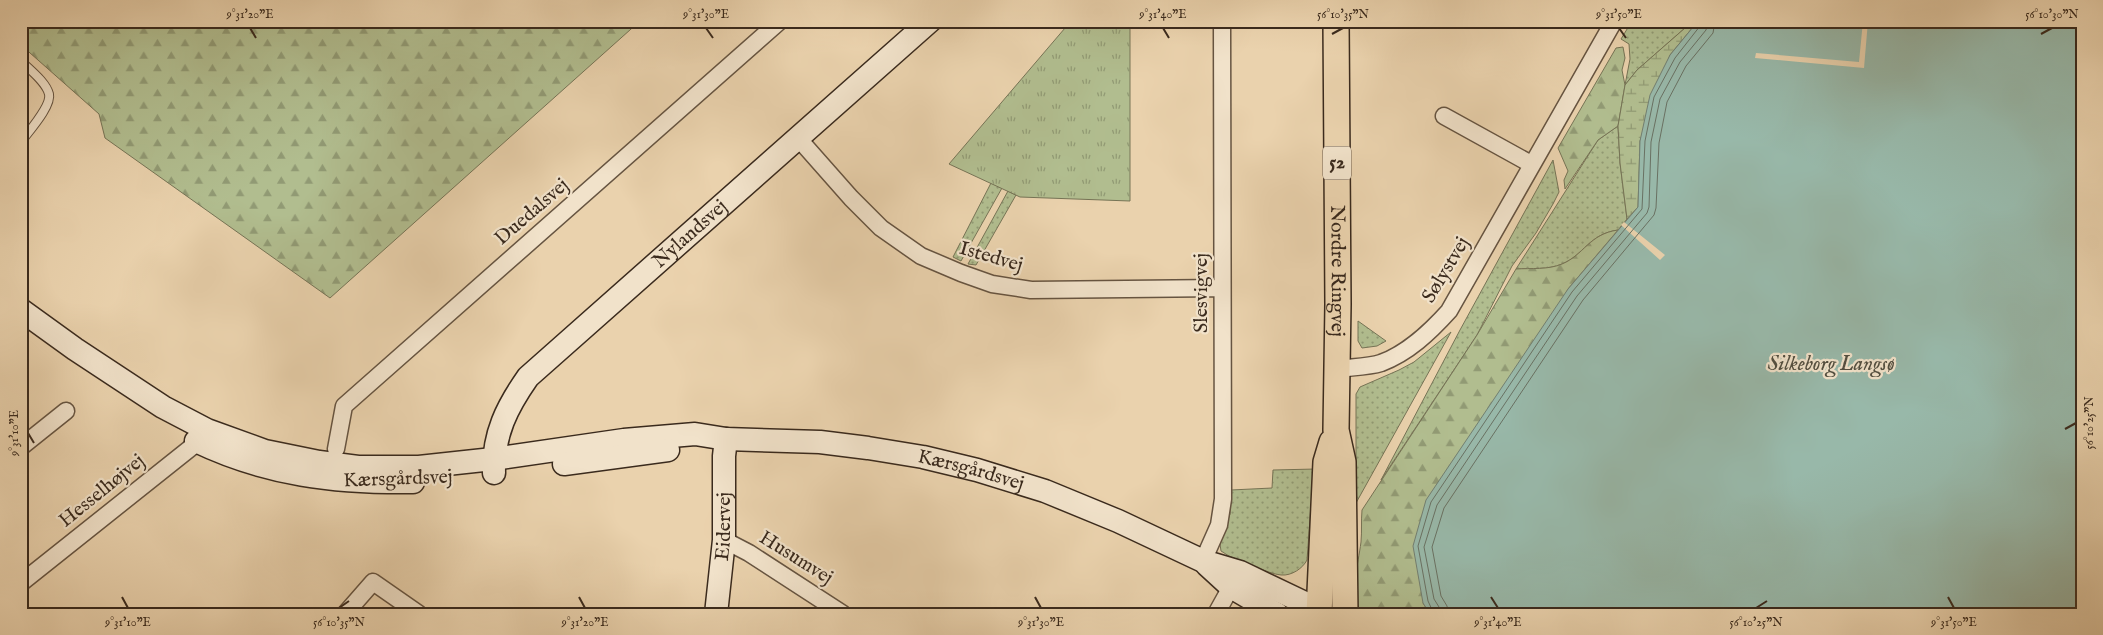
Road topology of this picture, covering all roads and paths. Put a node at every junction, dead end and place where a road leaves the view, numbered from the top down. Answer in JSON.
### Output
{"nodes":[{"id":1,"x":780,"y":21,"type":"edge"},
{"id":2,"x":930,"y":21,"type":"edge"},
{"id":3,"x":1222,"y":21,"type":"edge"},
{"id":4,"x":1336,"y":21,"type":"edge"},
{"id":5,"x":1608,"y":23,"type":"edge"},
{"id":6,"x":21,"y":61,"type":"edge"},
{"id":7,"x":1444,"y":116,"type":"dead end"},
{"id":8,"x":798,"y":138,"type":"junction"},
{"id":9,"x":21,"y":142,"type":"edge"},
{"id":10,"x":1532,"y":164,"type":"junction"},
{"id":11,"x":1222,"y":288,"type":"junction"},
{"id":12,"x":21,"y":310,"type":"edge"},
{"id":13,"x":1337,"y":369,"type":"junction"},
{"id":14,"x":66,"y":412,"type":"dead end"},
{"id":15,"x":1336,"y":430,"type":"junction"},
{"id":16,"x":203,"y":436,"type":"junction"},
{"id":17,"x":726,"y":439,"type":"junction"},
{"id":18,"x":21,"y":447,"type":"edge"},
{"id":19,"x":336,"y":449,"type":"dead end"},
{"id":20,"x":493,"y":466,"type":"junction"},
{"id":21,"x":724,"y":540,"type":"junction"},
{"id":22,"x":1203,"y":561,"type":"junction"},
{"id":23,"x":21,"y":583,"type":"edge"},
{"id":24,"x":1232,"y":587,"type":"junction"},
{"id":25,"x":1322,"y":613,"type":"edge"},
{"id":26,"x":345,"y":614,"type":"edge"},
{"id":27,"x":419,"y":614,"type":"edge"},
{"id":28,"x":716,"y":614,"type":"edge"},
{"id":29,"x":843,"y":614,"type":"edge"},
{"id":30,"x":1216,"y":614,"type":"edge"},
{"id":31,"x":1277,"y":614,"type":"edge"},
{"id":32,"x":1345,"y":614,"type":"edge"}],
"edges":[{"from":1,"to":19,"type":"street","name":"Duedalsvej"},
{"from":2,"to":8,"type":"street","name":"Nylandsvej"},
{"from":3,"to":11,"type":"street","name":"Slesvigvej"},
{"from":4,"to":13,"type":"main road","name":"Nordre Ringvej","number":"52"},
{"from":5,"to":10,"type":"street","name":"Sølystvej"},
{"from":6,"to":9,"type":"lane"},
{"from":7,"to":10,"type":"street"},
{"from":8,"to":11,"type":"street","name":"Istedvej"},
{"from":8,"to":20,"type":"street","name":"Nylandsvej"},
{"from":10,"to":13,"type":"street","name":"Sølystvej"},
{"from":11,"to":22,"type":"street","name":"Slesvigvej"},
{"from":12,"to":16,"type":"street","name":"Kærsgårdsvej"},
{"from":13,"to":15,"type":"main road","name":"Nordre Ringvej","number":"52"},
{"from":14,"to":18,"type":"street"},
{"from":15,"to":25,"type":"main road","name":"Nordre Ringvej","number":"52"},
{"from":15,"to":32,"type":"main road","name":"Nordre Ringvej","number":"52"},
{"from":16,"to":20,"type":"street","name":"Kærsgårdsvej"},
{"from":16,"to":23,"type":"street","name":"Hesselhøjvej"},
{"from":17,"to":20,"type":"street","name":"Kærsgårdsvej"},
{"from":17,"to":21,"type":"street","name":"Eidervej"},
{"from":17,"to":22,"type":"street","name":"Kærsgårdsvej"},
{"from":21,"to":28,"type":"street","name":"Eidervej"},
{"from":21,"to":29,"type":"street","name":"Husumvej"},
{"from":22,"to":24,"type":"street","name":"Kærsgårdsvej"},
{"from":22,"to":25,"type":"street","name":"Kærsgårdsvej"},
{"from":24,"to":30,"type":"street"},
{"from":24,"to":31,"type":"street","name":"Kærsgårdsvej"},
{"from":26,"to":27,"type":"street"}]}
